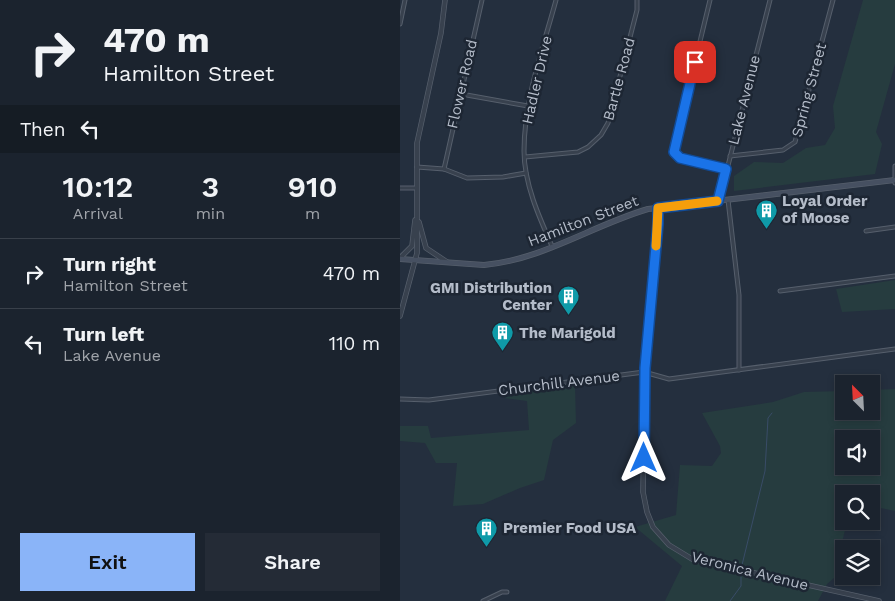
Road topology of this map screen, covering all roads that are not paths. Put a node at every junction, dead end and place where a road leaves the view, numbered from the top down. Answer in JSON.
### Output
{"nodes":[{"id":1,"x":405,"y":0,"type":"edge"},
{"id":2,"x":445,"y":0,"type":"edge"},
{"id":3,"x":482,"y":0,"type":"edge"},
{"id":4,"x":556,"y":0,"type":"edge"},
{"id":5,"x":636,"y":0,"type":"edge"},
{"id":6,"x":710,"y":0,"type":"edge"},
{"id":7,"x":770,"y":0,"type":"edge"},
{"id":8,"x":833,"y":0,"type":"edge"},
{"id":9,"x":400,"y":24,"type":"edge"},
{"id":10,"x":461,"y":94,"type":"junction"},
{"id":11,"x":528,"y":106,"type":"junction"},
{"id":12,"x":730,"y":156,"type":"junction"},
{"id":13,"x":524,"y":157,"type":"junction"},
{"id":14,"x":895,"y":166,"type":"edge"},
{"id":15,"x":416,"y":167,"type":"junction"},
{"id":16,"x":444,"y":169,"type":"junction"},
{"id":17,"x":726,"y":169,"type":"junction"},
{"id":18,"x":526,"y":173,"type":"junction"},
{"id":19,"x":895,"y":181,"type":"edge"},
{"id":20,"x":400,"y":188,"type":"edge"},
{"id":21,"x":416,"y":188,"type":"junction"},
{"id":22,"x":728,"y":200,"type":"junction"},
{"id":23,"x":718,"y":201,"type":"junction"},
{"id":24,"x":416,"y":208,"type":"junction"},
{"id":25,"x":658,"y":208,"type":"junction"},
{"id":26,"x":895,"y":227,"type":"edge"},
{"id":27,"x":866,"y":231,"type":"dead end"},
{"id":28,"x":552,"y":246,"type":"junction"},
{"id":29,"x":400,"y":258,"type":"edge"},
{"id":30,"x":416,"y":261,"type":"junction"},
{"id":31,"x":448,"y":263,"type":"junction"},
{"id":32,"x":895,"y":276,"type":"edge"},
{"id":33,"x":780,"y":291,"type":"dead end"},
{"id":34,"x":400,"y":316,"type":"edge"},
{"id":35,"x":895,"y":349,"type":"edge"},
{"id":36,"x":739,"y":370,"type":"junction"},
{"id":37,"x":645,"y":373,"type":"junction"},
{"id":38,"x":400,"y":399,"type":"edge"},
{"id":39,"x":507,"y":592,"type":"dead end"},
{"id":40,"x":483,"y":601,"type":"edge"},
{"id":41,"x":879,"y":601,"type":"edge"}],
"edges":[{"from":1,"to":9,"type":"street"},
{"from":2,"to":15,"type":"street"},
{"from":3,"to":10,"type":"street","name":"Flower Road"},
{"from":4,"to":11,"type":"street","name":"Hadler Drive"},
{"from":5,"to":13,"type":"street","name":"Bartle Road"},
{"from":6,"to":17,"type":"street"},
{"from":7,"to":12,"type":"street","name":"Lake Avenue"},
{"from":8,"to":12,"type":"street","name":"Spring Street"},
{"from":10,"to":11,"type":"street"},
{"from":10,"to":16,"type":"street","name":"Flower Road"},
{"from":11,"to":13,"type":"street","name":"Hadler Drive"},
{"from":12,"to":17,"type":"street","name":"Lake Avenue"},
{"from":13,"to":18,"type":"street","name":"Hadler Drive"},
{"from":14,"to":19,"type":"street"},
{"from":15,"to":16,"type":"street"},
{"from":15,"to":21,"type":"street"},
{"from":16,"to":18,"type":"street"},
{"from":17,"to":23,"type":"street","name":"Lake Avenue"},
{"from":18,"to":28,"type":"street","name":"Hadler Drive"},
{"from":19,"to":22,"type":"main road","name":"Hamilton Street"},
{"from":20,"to":21,"type":"street"},
{"from":21,"to":24,"type":"street"},
{"from":22,"to":23,"type":"main road","name":"Hamilton Street"},
{"from":22,"to":36,"type":"street"},
{"from":23,"to":25,"type":"main road","name":"Hamilton Street"},
{"from":24,"to":29,"type":"street"},
{"from":24,"to":30,"type":"street"},
{"from":24,"to":31,"type":"street"},
{"from":25,"to":28,"type":"main road","name":"Hamilton Street"},
{"from":25,"to":37,"type":"street","name":"Veronica Avenue"},
{"from":26,"to":27,"type":"street"},
{"from":28,"to":31,"type":"main road","name":"Hamilton Street"},
{"from":29,"to":30,"type":"main road","name":"Hamilton Street"},
{"from":30,"to":31,"type":"main road","name":"Hamilton Street"},
{"from":30,"to":34,"type":"street"},
{"from":32,"to":33,"type":"street"},
{"from":35,"to":36,"type":"street","name":"Churchill Avenue"},
{"from":36,"to":37,"type":"street","name":"Churchill Avenue"},
{"from":37,"to":38,"type":"street","name":"Churchill Avenue"},
{"from":37,"to":41,"type":"street","name":"Veronica Avenue"},
{"from":39,"to":40,"type":"street"}]}
